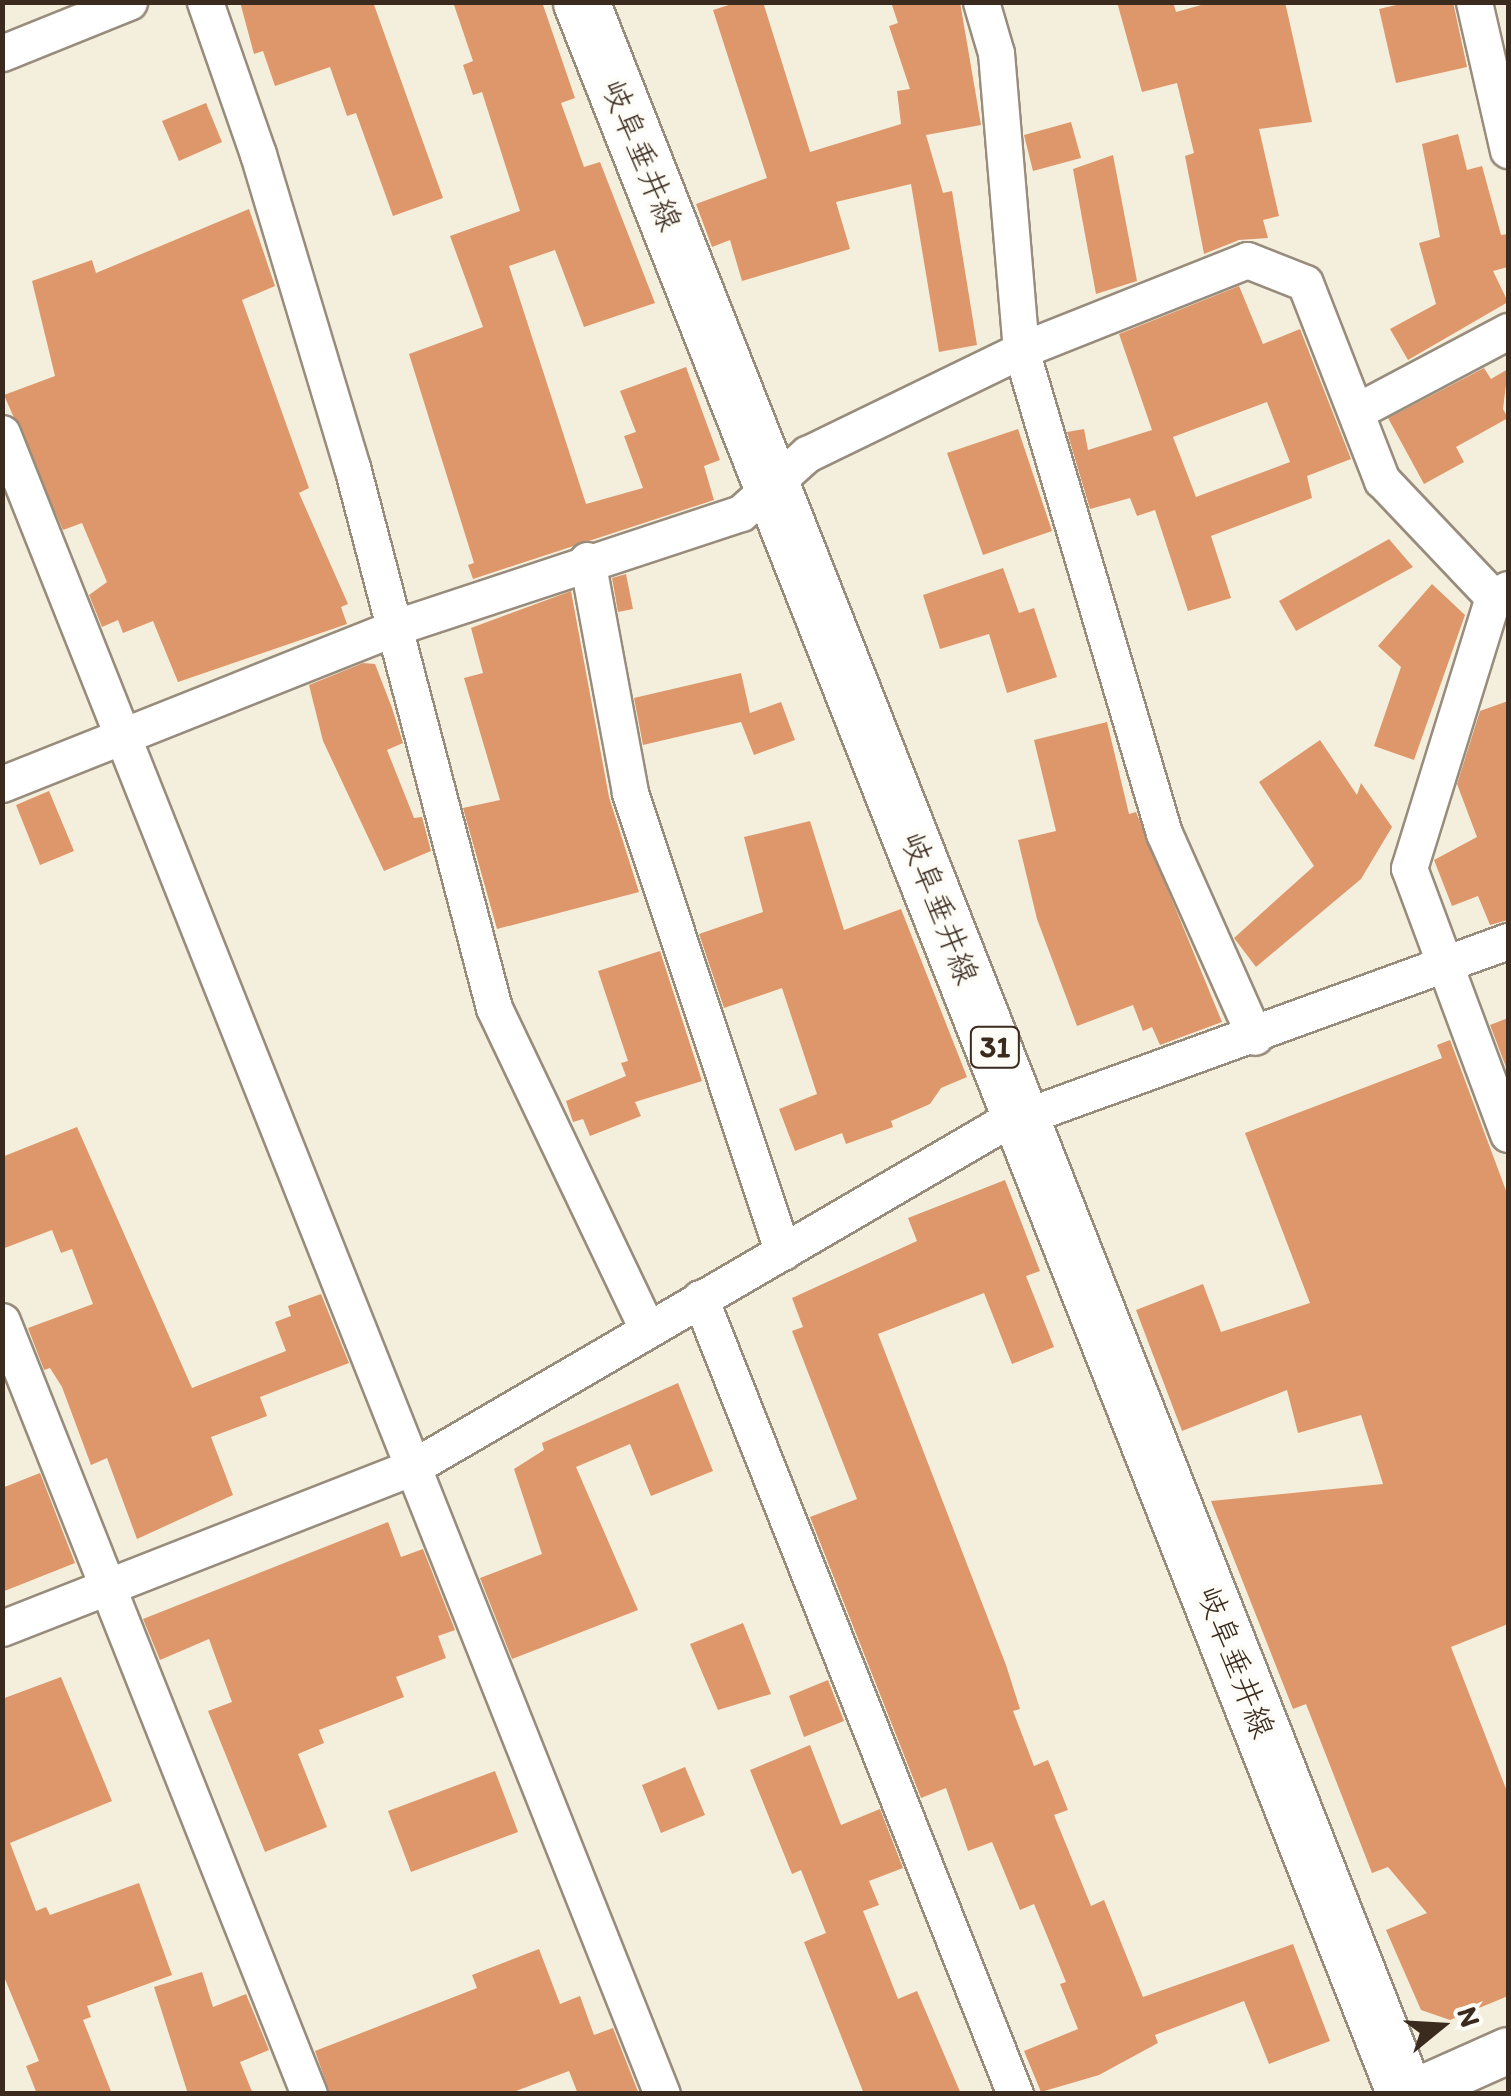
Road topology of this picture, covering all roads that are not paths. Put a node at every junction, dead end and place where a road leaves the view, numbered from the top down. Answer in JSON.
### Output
{"nodes":[{"id":1,"x":130,"y":2,"type":"edge"},
{"id":2,"x":205,"y":2,"type":"edge"},
{"id":3,"x":581,"y":2,"type":"edge"},
{"id":4,"x":982,"y":2,"type":"edge"},
{"id":5,"x":1474,"y":2,"type":"edge"},
{"id":6,"x":2,"y":53,"type":"edge"},
{"id":7,"x":1508,"y":150,"type":"edge"},
{"id":8,"x":1508,"y":331,"type":"edge"},
{"id":9,"x":1021,"y":350,"type":"junction"},
{"id":10,"x":1357,"y":411,"type":"junction"},
{"id":11,"x":2,"y":433,"type":"edge"},
{"id":12,"x":774,"y":487,"type":"junction"},
{"id":13,"x":587,"y":560,"type":"junction"},
{"id":14,"x":1501,"y":593,"type":"edge"},
{"id":15,"x":396,"y":627,"type":"junction"},
{"id":16,"x":123,"y":736,"type":"junction"},
{"id":17,"x":2,"y":784,"type":"edge"},
{"id":18,"x":1508,"y":940,"type":"edge"},
{"id":19,"x":1442,"y":966,"type":"junction"},
{"id":20,"x":1255,"y":1036,"type":"junction"},
{"id":21,"x":1022,"y":1116,"type":"junction"},
{"id":22,"x":1508,"y":1134,"type":"edge"},
{"id":23,"x":782,"y":1252,"type":"junction"},
{"id":24,"x":700,"y":1298,"type":"junction"},
{"id":25,"x":2,"y":1322,"type":"edge"},
{"id":26,"x":647,"y":1329,"type":"junction"},
{"id":27,"x":413,"y":1466,"type":"junction"},
{"id":28,"x":108,"y":1586,"type":"junction"},
{"id":29,"x":2,"y":1628,"type":"edge"},
{"id":30,"x":1508,"y":2050,"type":"edge"},
{"id":31,"x":309,"y":2094,"type":"edge"},
{"id":32,"x":662,"y":2094,"type":"edge"},
{"id":33,"x":1014,"y":2094,"type":"edge"},
{"id":34,"x":1407,"y":2094,"type":"edge"}],
"edges":[{"from":1,"to":6,"type":"street"},
{"from":2,"to":15,"type":"street"},
{"from":3,"to":12,"type":"main road","name":"岐阜垂井線","number":"31"},
{"from":4,"to":9,"type":"street"},
{"from":5,"to":7,"type":"street"},
{"from":8,"to":10,"type":"street"},
{"from":9,"to":10,"type":"street"},
{"from":9,"to":12,"type":"street"},
{"from":9,"to":20,"type":"street"},
{"from":10,"to":14,"type":"street"},
{"from":11,"to":16,"type":"street"},
{"from":12,"to":13,"type":"street"},
{"from":12,"to":21,"type":"main road","name":"岐阜垂井線","number":"31"},
{"from":13,"to":15,"type":"street"},
{"from":13,"to":23,"type":"street"},
{"from":14,"to":19,"type":"street"},
{"from":15,"to":16,"type":"street"},
{"from":15,"to":26,"type":"street"},
{"from":16,"to":17,"type":"street"},
{"from":16,"to":27,"type":"street"},
{"from":18,"to":19,"type":"street"},
{"from":19,"to":20,"type":"street"},
{"from":19,"to":22,"type":"street"},
{"from":20,"to":21,"type":"street"},
{"from":21,"to":23,"type":"street"},
{"from":21,"to":34,"type":"main road","name":"岐阜垂井線","number":"31"},
{"from":23,"to":24,"type":"street"},
{"from":24,"to":26,"type":"street"},
{"from":24,"to":33,"type":"street"},
{"from":25,"to":28,"type":"street"},
{"from":26,"to":27,"type":"street"},
{"from":27,"to":28,"type":"street"},
{"from":27,"to":32,"type":"street"},
{"from":28,"to":29,"type":"street"},
{"from":28,"to":31,"type":"street"},
{"from":30,"to":34,"type":"street"}]}
